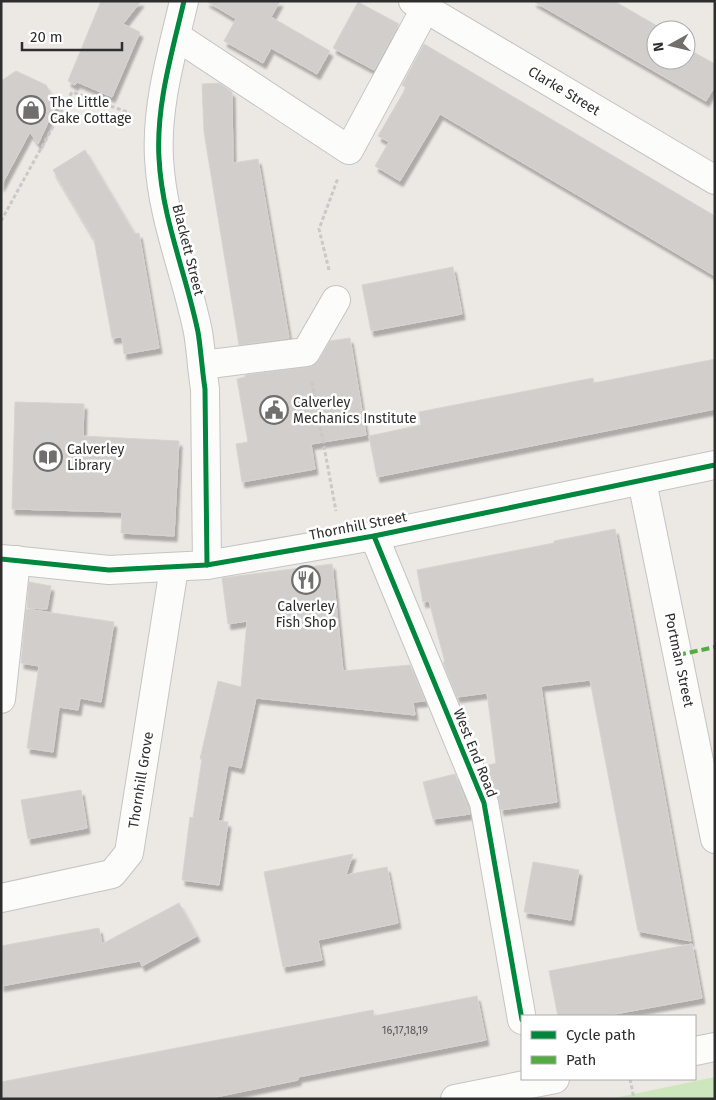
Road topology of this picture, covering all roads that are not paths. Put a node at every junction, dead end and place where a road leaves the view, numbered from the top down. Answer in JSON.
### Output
{"nodes":[{"id":1,"x":184,"y":1,"type":"edge"},
{"id":2,"x":419,"y":5,"type":"edge"},
{"id":3,"x":176,"y":36,"type":"junction"},
{"id":4,"x":715,"y":180,"type":"edge"},
{"id":5,"x":336,"y":300,"type":"road end"},
{"id":6,"x":202,"y":365,"type":"junction"},
{"id":7,"x":715,"y":466,"type":"edge"},
{"id":8,"x":642,"y":481,"type":"junction"},
{"id":9,"x":374,"y":536,"type":"junction"},
{"id":10,"x":8,"y":560,"type":"edge"},
{"id":11,"x":207,"y":565,"type":"junction"},
{"id":12,"x":174,"y":568,"type":"junction"},
{"id":13,"x":1,"y":698,"type":"edge"},
{"id":14,"x":714,"y":829,"type":"edge"},
{"id":15,"x":1,"y":898,"type":"edge"},
{"id":16,"x":521,"y":1015,"type":"edge"},
{"id":17,"x":715,"y":1047,"type":"edge"},
{"id":18,"x":696,"y":1051,"type":"edge"},
{"id":19,"x":541,"y":1080,"type":"edge"},
{"id":20,"x":454,"y":1099,"type":"edge"}],
"edges":[{"from":1,"to":3,"type":"street","name":"Blackett Street"},
{"from":2,"to":3,"type":"street"},
{"from":2,"to":4,"type":"street","name":"Clarke Street"},
{"from":3,"to":6,"type":"street","name":"Blackett Street"},
{"from":5,"to":6,"type":"street"},
{"from":6,"to":11,"type":"street","name":"Blackett Street"},
{"from":7,"to":8,"type":"street","name":"Thornhill Street"},
{"from":8,"to":9,"type":"street","name":"Thornhill Street"},
{"from":8,"to":14,"type":"street","name":"Portman Street"},
{"from":9,"to":11,"type":"street","name":"Thornhill Street"},
{"from":9,"to":16,"type":"street","name":"West End Road"},
{"from":10,"to":12,"type":"street","name":"Thornhill Street"},
{"from":10,"to":13,"type":"street"},
{"from":11,"to":12,"type":"street","name":"Thornhill Street"},
{"from":12,"to":15,"type":"street","name":"Thornhill Grove"},
{"from":17,"to":18,"type":"street"},
{"from":19,"to":20,"type":"street"}]}
